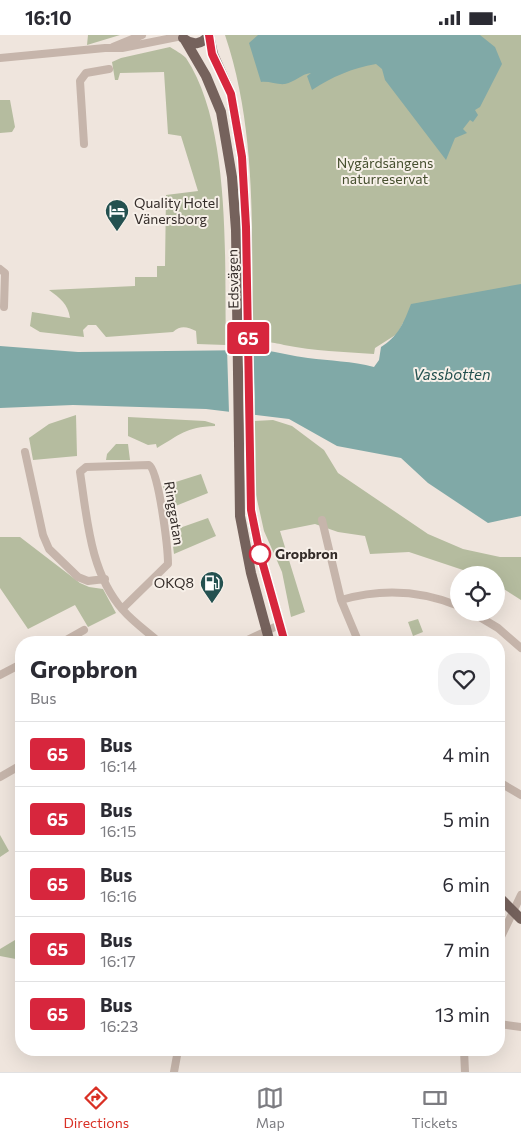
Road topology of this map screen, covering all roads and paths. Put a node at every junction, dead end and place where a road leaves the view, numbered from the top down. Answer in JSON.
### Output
{"nodes":[{"id":1,"x":142,"y":35,"type":"edge"},
{"id":2,"x":209,"y":35,"type":"edge"},
{"id":3,"x":183,"y":37,"type":"edge"},
{"id":4,"x":113,"y":47,"type":"junction"},
{"id":5,"x":0,"y":58,"type":"edge"},
{"id":6,"x":109,"y":69,"type":"dead end"},
{"id":7,"x":84,"y":145,"type":"dead end"},
{"id":8,"x":2,"y":271,"type":"edge"},
{"id":9,"x":4,"y":307,"type":"dead end"},
{"id":10,"x":243,"y":334,"type":"junction"},
{"id":11,"x":245,"y":437,"type":"junction"},
{"id":12,"x":25,"y":452,"type":"dead end"},
{"id":13,"x":322,"y":520,"type":"dead end"},
{"id":14,"x":105,"y":579,"type":"junction"},
{"id":15,"x":341,"y":600,"type":"junction"},
{"id":16,"x":450,"y":603,"type":"edge"},
{"id":17,"x":122,"y":609,"type":"junction"},
{"id":18,"x":486,"y":621,"type":"edge"},
{"id":19,"x":279,"y":625,"type":"junction"},
{"id":20,"x":84,"y":630,"type":"dead end"},
{"id":21,"x":266,"y":631,"type":"junction"},
{"id":22,"x":73,"y":636,"type":"edge"},
{"id":23,"x":152,"y":636,"type":"edge"},
{"id":24,"x":256,"y":636,"type":"edge"},
{"id":25,"x":268,"y":636,"type":"edge"},
{"id":26,"x":283,"y":636,"type":"edge"},
{"id":27,"x":356,"y":636,"type":"edge"},
{"id":28,"x":521,"y":649,"type":"edge"},
{"id":29,"x":15,"y":667,"type":"edge"},
{"id":30,"x":0,"y":675,"type":"edge"},
{"id":31,"x":15,"y":768,"type":"edge"},
{"id":32,"x":0,"y":777,"type":"edge"},
{"id":33,"x":505,"y":786,"type":"edge"},
{"id":34,"x":521,"y":795,"type":"edge"},
{"id":35,"x":521,"y":895,"type":"edge"},
{"id":36,"x":505,"y":903,"type":"edge"},
{"id":37,"x":505,"y":911,"type":"edge"},
{"id":38,"x":517,"y":916,"type":"edge"},
{"id":39,"x":505,"y":933,"type":"edge"},
{"id":40,"x":505,"y":1025,"type":"edge"},
{"id":41,"x":521,"y":1027,"type":"edge"},
{"id":42,"x":177,"y":1056,"type":"edge"},
{"id":43,"x":464,"y":1056,"type":"edge"},
{"id":44,"x":174,"y":1072,"type":"edge"},
{"id":45,"x":465,"y":1072,"type":"edge"}],
"edges":[{"from":1,"to":4,"type":"street"},
{"from":2,"to":3,"type":"main road","name":"Edsvägen"},
{"from":2,"to":10,"type":"main road","name":"Edsvägen"},
{"from":3,"to":4,"type":"street"},
{"from":3,"to":10,"type":"main road","name":"Edsvägen"},
{"from":4,"to":5,"type":"street"},
{"from":6,"to":7,"type":"street"},
{"from":8,"to":9,"type":"street"},
{"from":10,"to":11,"type":"main road","name":"Edsvägen"},
{"from":11,"to":19,"type":"main road","name":"Edsvägen"},
{"from":11,"to":21,"type":"main road","name":"Edsvägen"},
{"from":12,"to":14,"type":"street"},
{"from":13,"to":15,"type":"street"},
{"from":14,"to":17,"type":"street","name":"Ringgatan"},
{"from":14,"to":17,"type":"street","name":"Ringgatan"},
{"from":15,"to":16,"type":"street"},
{"from":15,"to":27,"type":"street"},
{"from":17,"to":23,"type":"street","name":"Ringgatan"},
{"from":18,"to":28,"type":"street"},
{"from":19,"to":21,"type":"street"},
{"from":19,"to":26,"type":"main road","name":"Edsvägen"},
{"from":20,"to":22,"type":"street"},
{"from":21,"to":24,"type":"street"},
{"from":21,"to":25,"type":"main road","name":"Edsvägen"},
{"from":29,"to":30,"type":"street"},
{"from":31,"to":32,"type":"street"},
{"from":33,"to":34,"type":"street"},
{"from":35,"to":38,"type":"street"},
{"from":36,"to":38,"type":"main road"},
{"from":37,"to":38,"type":"main road"},
{"from":38,"to":39,"type":"street"},
{"from":40,"to":41,"type":"street"},
{"from":42,"to":44,"type":"street"},
{"from":43,"to":45,"type":"street"}]}
